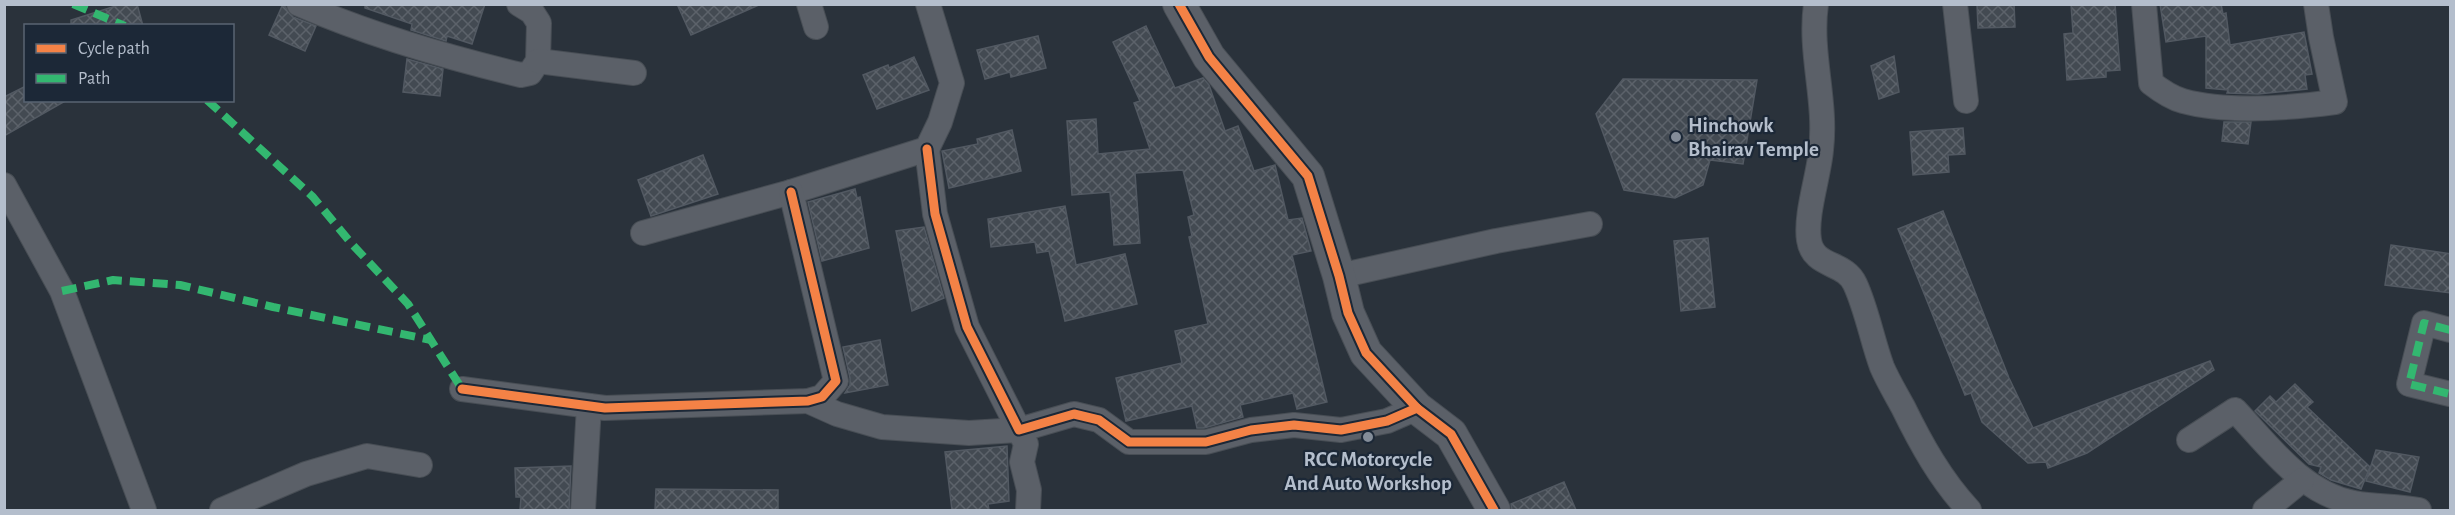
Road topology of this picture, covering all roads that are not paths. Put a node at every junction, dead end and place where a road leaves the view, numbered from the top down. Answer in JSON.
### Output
{"nodes":[{"id":1,"x":299,"y":4,"type":"edge"},
{"id":2,"x":519,"y":4,"type":"edge"},
{"id":3,"x":928,"y":4,"type":"edge"},
{"id":4,"x":1179,"y":4,"type":"edge"},
{"id":5,"x":1816,"y":4,"type":"edge"},
{"id":6,"x":1955,"y":4,"type":"edge"},
{"id":7,"x":2144,"y":4,"type":"edge"},
{"id":8,"x":2316,"y":4,"type":"edge"},
{"id":9,"x":538,"y":61,"type":"junction"},
{"id":10,"x":634,"y":74,"type":"dead end"},
{"id":11,"x":1966,"y":101,"type":"dead end"},
{"id":12,"x":927,"y":149,"type":"junction"},
{"id":13,"x":4,"y":185,"type":"edge"},
{"id":14,"x":791,"y":192,"type":"junction"},
{"id":15,"x":1590,"y":224,"type":"dead end"},
{"id":16,"x":643,"y":233,"type":"dead end"},
{"id":17,"x":1339,"y":276,"type":"junction"},
{"id":18,"x":2451,"y":330,"type":"edge"},
{"id":19,"x":462,"y":389,"type":"dead end"},
{"id":20,"x":2451,"y":394,"type":"edge"},
{"id":21,"x":808,"y":402,"type":"junction"},
{"id":22,"x":589,"y":406,"type":"junction"},
{"id":23,"x":1417,"y":408,"type":"junction"},
{"id":24,"x":1019,"y":430,"type":"junction"},
{"id":25,"x":2189,"y":440,"type":"dead end"},
{"id":26,"x":420,"y":465,"type":"dead end"},
{"id":27,"x":2302,"y":480,"type":"junction"},
{"id":28,"x":144,"y":510,"type":"edge"},
{"id":29,"x":222,"y":510,"type":"edge"},
{"id":30,"x":584,"y":510,"type":"edge"},
{"id":31,"x":1028,"y":510,"type":"edge"},
{"id":32,"x":1494,"y":510,"type":"edge"},
{"id":33,"x":1969,"y":510,"type":"edge"},
{"id":34,"x":2265,"y":510,"type":"edge"},
{"id":35,"x":2419,"y":510,"type":"edge"}],
"edges":[{"from":1,"to":9,"type":"street"},
{"from":2,"to":9,"type":"street"},
{"from":3,"to":12,"type":"street"},
{"from":4,"to":17,"type":"street"},
{"from":5,"to":33,"type":"street"},
{"from":6,"to":11,"type":"street"},
{"from":7,"to":8,"type":"street"},
{"from":9,"to":10,"type":"street"},
{"from":12,"to":14,"type":"street"},
{"from":12,"to":24,"type":"street"},
{"from":13,"to":28,"type":"street"},
{"from":14,"to":16,"type":"street"},
{"from":14,"to":21,"type":"street"},
{"from":15,"to":17,"type":"street"},
{"from":17,"to":23,"type":"street"},
{"from":18,"to":20,"type":"street"},
{"from":19,"to":22,"type":"street"},
{"from":21,"to":22,"type":"street"},
{"from":21,"to":24,"type":"street"},
{"from":22,"to":30,"type":"street"},
{"from":23,"to":24,"type":"street"},
{"from":23,"to":32,"type":"street"},
{"from":24,"to":31,"type":"street"},
{"from":25,"to":27,"type":"street"},
{"from":26,"to":29,"type":"street"},
{"from":27,"to":34,"type":"street"},
{"from":27,"to":35,"type":"street"}]}
